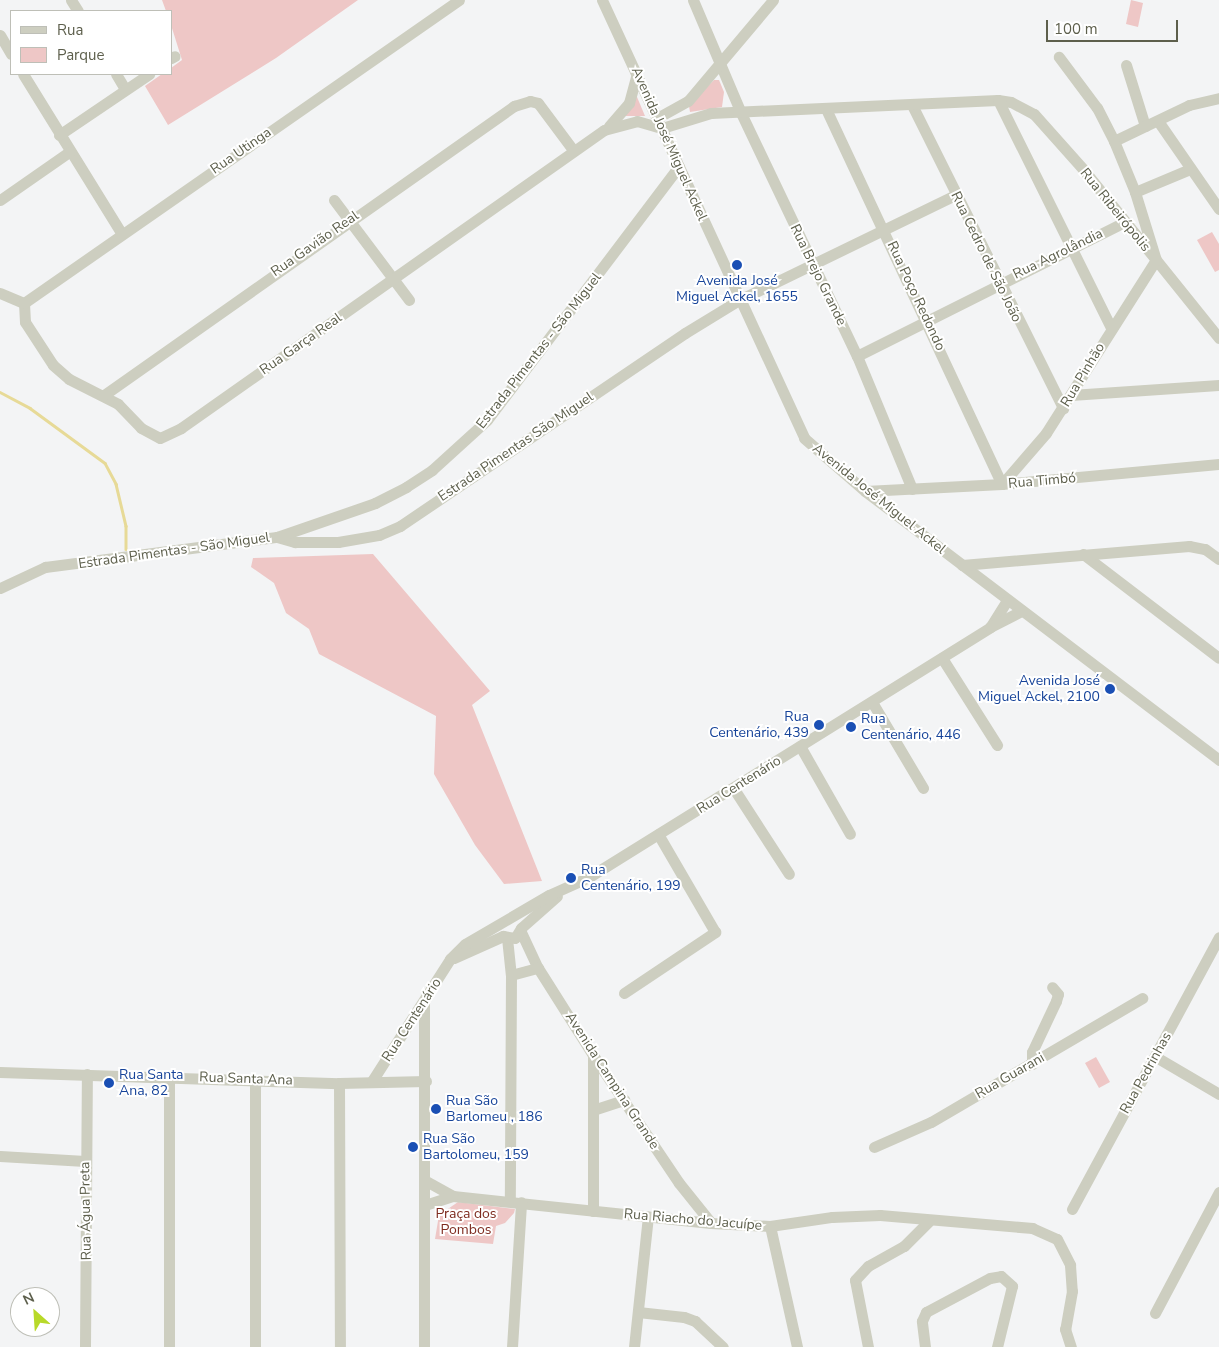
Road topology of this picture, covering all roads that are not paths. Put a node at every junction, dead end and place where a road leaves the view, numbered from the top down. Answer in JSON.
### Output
{"nodes":[{"id":1,"x":459,"y":0,"type":"edge"},
{"id":2,"x":602,"y":0,"type":"edge"},
{"id":3,"x":693,"y":0,"type":"edge"},
{"id":4,"x":773,"y":0,"type":"edge"},
{"id":5,"x":0,"y":35,"type":"edge"},
{"id":6,"x":10,"y":52,"type":"edge"},
{"id":7,"x":1060,"y":57,"type":"dead end"},
{"id":8,"x":721,"y":63,"type":"junction"},
{"id":9,"x":1126,"y":65,"type":"dead end"},
{"id":10,"x":637,"y":72,"type":"junction"},
{"id":11,"x":24,"y":75,"type":"edge"},
{"id":12,"x":117,"y":75,"type":"edge"},
{"id":13,"x":148,"y":75,"type":"edge"},
{"id":14,"x":125,"y":90,"type":"junction"},
{"id":15,"x":1219,"y":98,"type":"edge"},
{"id":16,"x":998,"y":100,"type":"junction"},
{"id":17,"x":683,"y":105,"type":"junction"},
{"id":18,"x":912,"y":105,"type":"junction"},
{"id":19,"x":826,"y":109,"type":"junction"},
{"id":20,"x":741,"y":113,"type":"junction"},
{"id":21,"x":689,"y":118,"type":"junction"},
{"id":22,"x":1158,"y":121,"type":"junction"},
{"id":23,"x":659,"y":123,"type":"junction"},
{"id":24,"x":1145,"y":126,"type":"junction"},
{"id":25,"x":604,"y":130,"type":"junction"},
{"id":26,"x":59,"y":135,"type":"junction"},
{"id":27,"x":1114,"y":141,"type":"junction"},
{"id":28,"x":573,"y":150,"type":"junction"},
{"id":29,"x":69,"y":152,"type":"junction"},
{"id":30,"x":679,"y":166,"type":"junction"},
{"id":31,"x":1190,"y":169,"type":"junction"},
{"id":32,"x":684,"y":178,"type":"junction"},
{"id":33,"x":1135,"y":192,"type":"junction"},
{"id":34,"x":955,"y":195,"type":"junction"},
{"id":35,"x":658,"y":196,"type":"junction"},
{"id":36,"x":1,"y":198,"type":"edge"},
{"id":37,"x":334,"y":200,"type":"dead end"},
{"id":38,"x":1219,"y":208,"type":"edge"},
{"id":39,"x":350,"y":219,"type":"junction"},
{"id":40,"x":1125,"y":222,"type":"junction"},
{"id":41,"x":884,"y":229,"type":"junction"},
{"id":42,"x":122,"y":234,"type":"junction"},
{"id":43,"x":1069,"y":248,"type":"junction"},
{"id":44,"x":1156,"y":260,"type":"junction"},
{"id":45,"x":812,"y":262,"type":"junction"},
{"id":46,"x":392,"y":280,"type":"junction"},
{"id":47,"x":998,"y":283,"type":"junction"},
{"id":48,"x":0,"y":293,"type":"edge"},
{"id":49,"x":409,"y":300,"type":"dead end"},
{"id":50,"x":739,"y":300,"type":"junction"},
{"id":51,"x":24,"y":303,"type":"junction"},
{"id":52,"x":927,"y":319,"type":"junction"},
{"id":53,"x":1111,"y":328,"type":"junction"},
{"id":54,"x":1219,"y":338,"type":"edge"},
{"id":55,"x":857,"y":356,"type":"junction"},
{"id":56,"x":1219,"y":385,"type":"edge"},
{"id":57,"x":104,"y":395,"type":"junction"},
{"id":58,"x":1071,"y":395,"type":"junction"},
{"id":59,"x":1062,"y":408,"type":"junction"},
{"id":60,"x":1219,"y":464,"type":"edge"},
{"id":61,"x":1002,"y":484,"type":"junction"},
{"id":62,"x":912,"y":489,"type":"junction"},
{"id":63,"x":865,"y":491,"type":"junction"},
{"id":64,"x":277,"y":537,"type":"junction"},
{"id":65,"x":1082,"y":554,"type":"junction"},
{"id":66,"x":1219,"y":559,"type":"edge"},
{"id":67,"x":962,"y":565,"type":"junction"},
{"id":68,"x":0,"y":588,"type":"edge"},
{"id":69,"x":1007,"y":600,"type":"junction"},
{"id":70,"x":1022,"y":611,"type":"junction"},
{"id":71,"x":990,"y":627,"type":"junction"},
{"id":72,"x":942,"y":658,"type":"junction"},
{"id":73,"x":1219,"y":658,"type":"edge"},
{"id":74,"x":872,"y":702,"type":"junction"},
{"id":75,"x":996,"y":745,"type":"dead end"},
{"id":76,"x":800,"y":746,"type":"junction"},
{"id":77,"x":1219,"y":760,"type":"edge"},
{"id":78,"x":923,"y":788,"type":"dead end"},
{"id":79,"x":734,"y":789,"type":"junction"},
{"id":80,"x":658,"y":834,"type":"junction"},
{"id":81,"x":850,"y":834,"type":"dead end"},
{"id":82,"x":789,"y":874,"type":"dead end"},
{"id":83,"x":562,"y":891,"type":"junction"},
{"id":84,"x":506,"y":919,"type":"junction"},
{"id":85,"x":521,"y":930,"type":"junction"},
{"id":86,"x":505,"y":937,"type":"junction"},
{"id":87,"x":1219,"y":937,"type":"edge"},
{"id":88,"x":450,"y":959,"type":"junction"},
{"id":89,"x":538,"y":968,"type":"junction"},
{"id":90,"x":511,"y":974,"type":"junction"},
{"id":91,"x":1052,"y":987,"type":"dead end"},
{"id":92,"x":624,"y":993,"type":"dead end"},
{"id":93,"x":1142,"y":998,"type":"dead end"},
{"id":94,"x":424,"y":1003,"type":"junction"},
{"id":95,"x":593,"y":1055,"type":"junction"},
{"id":96,"x":1156,"y":1057,"type":"junction"},
{"id":97,"x":1032,"y":1064,"type":"junction"},
{"id":98,"x":0,"y":1072,"type":"edge"},
{"id":99,"x":87,"y":1074,"type":"junction"},
{"id":100,"x":169,"y":1077,"type":"junction"},
{"id":101,"x":255,"y":1080,"type":"junction"},
{"id":102,"x":372,"y":1081,"type":"junction"},
{"id":103,"x":426,"y":1081,"type":"junction"},
{"id":104,"x":339,"y":1083,"type":"junction"},
{"id":105,"x":1219,"y":1094,"type":"edge"},
{"id":106,"x":624,"y":1100,"type":"junction"},
{"id":107,"x":593,"y":1110,"type":"junction"},
{"id":108,"x":874,"y":1147,"type":"dead end"},
{"id":109,"x":0,"y":1156,"type":"edge"},
{"id":110,"x":85,"y":1161,"type":"junction"},
{"id":111,"x":426,"y":1181,"type":"junction"},
{"id":112,"x":1219,"y":1192,"type":"edge"},
{"id":113,"x":453,"y":1196,"type":"junction"},
{"id":114,"x":515,"y":1201,"type":"junction"},
{"id":115,"x":425,"y":1205,"type":"junction"},
{"id":116,"x":1215,"y":1205,"type":"edge"},
{"id":117,"x":1072,"y":1208,"type":"dead end"},
{"id":118,"x":593,"y":1211,"type":"junction"},
{"id":119,"x":648,"y":1217,"type":"junction"},
{"id":120,"x":929,"y":1221,"type":"junction"},
{"id":121,"x":711,"y":1223,"type":"junction"},
{"id":122,"x":770,"y":1226,"type":"junction"},
{"id":123,"x":638,"y":1312,"type":"junction"},
{"id":124,"x":1156,"y":1313,"type":"dead end"},
{"id":125,"x":722,"y":1346,"type":"edge"},
{"id":126,"x":85,"y":1347,"type":"edge"},
{"id":127,"x":169,"y":1347,"type":"edge"},
{"id":128,"x":255,"y":1347,"type":"edge"},
{"id":129,"x":340,"y":1347,"type":"edge"},
{"id":130,"x":424,"y":1347,"type":"edge"},
{"id":131,"x":512,"y":1347,"type":"edge"},
{"id":132,"x":634,"y":1347,"type":"edge"},
{"id":133,"x":797,"y":1347,"type":"edge"},
{"id":134,"x":868,"y":1347,"type":"edge"},
{"id":135,"x":925,"y":1347,"type":"edge"},
{"id":136,"x":997,"y":1347,"type":"edge"},
{"id":137,"x":1071,"y":1347,"type":"edge"}],
"edges":[{"from":1,"to":42,"type":"street","name":"Rua Utinga"},
{"from":2,"to":10,"type":"street","name":"Avenida José Miguel Ackel"},
{"from":3,"to":8,"type":"street","name":"Rua Brejo Grande"},
{"from":4,"to":8,"type":"street"},
{"from":5,"to":6,"type":"street"},
{"from":7,"to":27,"type":"street"},
{"from":8,"to":17,"type":"street"},
{"from":8,"to":20,"type":"street","name":"Rua Brejo Grande"},
{"from":9,"to":24,"type":"street"},
{"from":10,"to":23,"type":"street","name":"Avenida José Miguel Ackel"},
{"from":10,"to":25,"type":"street"},
{"from":11,"to":26,"type":"street"},
{"from":12,"to":14,"type":"street"},
{"from":13,"to":14,"type":"street"},
{"from":14,"to":26,"type":"street"},
{"from":15,"to":22,"type":"street"},
{"from":16,"to":18,"type":"street"},
{"from":16,"to":40,"type":"street","name":"Rua Ribeirópolis"},
{"from":16,"to":43,"type":"street"},
{"from":17,"to":21,"type":"street"},
{"from":17,"to":23,"type":"street"},
{"from":18,"to":19,"type":"street"},
{"from":18,"to":34,"type":"street","name":"Rua Cedro de São João"},
{"from":19,"to":20,"type":"street"},
{"from":19,"to":41,"type":"street","name":"Rua Poço Redondo"},
{"from":20,"to":21,"type":"street"},
{"from":20,"to":45,"type":"street","name":"Rua Brejo Grande"},
{"from":21,"to":23,"type":"street"},
{"from":22,"to":24,"type":"street"},
{"from":22,"to":31,"type":"street"},
{"from":23,"to":25,"type":"street"},
{"from":23,"to":30,"type":"street","name":"Avenida José Miguel Ackel"},
{"from":24,"to":27,"type":"street"},
{"from":25,"to":28,"type":"street","name":"Rua Garça Real"},
{"from":26,"to":29,"type":"street"},
{"from":27,"to":33,"type":"street"},
{"from":28,"to":39,"type":"street","name":"Rua Gavião Real"},
{"from":28,"to":46,"type":"street","name":"Rua Garça Real"},
{"from":29,"to":36,"type":"street"},
{"from":29,"to":42,"type":"street"},
{"from":30,"to":32,"type":"street","name":"Avenida José Miguel Ackel"},
{"from":30,"to":35,"type":"street","name":"Estrada Pimentas - São Miguel"},
{"from":31,"to":33,"type":"street"},
{"from":31,"to":38,"type":"street"},
{"from":32,"to":35,"type":"street"},
{"from":32,"to":50,"type":"street","name":"Avenida José Miguel Ackel"},
{"from":33,"to":44,"type":"street"},
{"from":34,"to":41,"type":"street","name":"Estrada Pimentas São Miguel"},
{"from":34,"to":47,"type":"street","name":"Rua Cedro de São João"},
{"from":35,"to":64,"type":"street","name":"Estrada Pimentas - São Miguel"},
{"from":37,"to":39,"type":"street"},
{"from":39,"to":46,"type":"street"},
{"from":39,"to":57,"type":"street","name":"Rua Gavião Real"},
{"from":40,"to":43,"type":"street","name":"Rua Agrolândia"},
{"from":40,"to":44,"type":"street","name":"Rua Ribeirópolis"},
{"from":41,"to":45,"type":"street","name":"Estrada Pimentas São Miguel"},
{"from":41,"to":52,"type":"street","name":"Rua Poço Redondo"},
{"from":42,"to":51,"type":"street","name":"Rua Utinga"},
{"from":43,"to":47,"type":"street","name":"Rua Agrolândia"},
{"from":43,"to":53,"type":"street"},
{"from":44,"to":53,"type":"street","name":"Rua Pinhão"},
{"from":44,"to":54,"type":"street","name":"Rua Ribeirópolis"},
{"from":45,"to":50,"type":"street","name":"Estrada Pimentas São Miguel"},
{"from":45,"to":55,"type":"street","name":"Rua Brejo Grande"},
{"from":46,"to":49,"type":"street"},
{"from":46,"to":57,"type":"street","name":"Rua Garça Real"},
{"from":47,"to":52,"type":"street","name":"Rua Agrolândia"},
{"from":47,"to":59,"type":"street","name":"Rua Cedro de São João"},
{"from":48,"to":51,"type":"street"},
{"from":50,"to":63,"type":"street","name":"Avenida José Miguel Ackel"},
{"from":50,"to":64,"type":"street","name":"Estrada Pimentas São Miguel"},
{"from":51,"to":57,"type":"street","name":"Rua Garça Real"},
{"from":52,"to":55,"type":"street","name":"Rua Agrolândia"},
{"from":52,"to":61,"type":"street","name":"Rua Poço Redondo"},
{"from":53,"to":58,"type":"street","name":"Rua Pinhão"},
{"from":55,"to":62,"type":"street","name":"Rua Brejo Grande"},
{"from":56,"to":58,"type":"street"},
{"from":58,"to":59,"type":"street","name":"Rua Pinhão"},
{"from":59,"to":61,"type":"street","name":"Rua Pinhão"},
{"from":60,"to":61,"type":"street","name":"Rua Timbó"},
{"from":61,"to":62,"type":"street","name":"Rua Timbó"},
{"from":62,"to":63,"type":"street","name":"Rua Timbó"},
{"from":63,"to":67,"type":"street","name":"Avenida José Miguel Ackel"},
{"from":64,"to":68,"type":"street","name":"Estrada Pimentas - São Miguel"},
{"from":65,"to":66,"type":"street"},
{"from":65,"to":67,"type":"street"},
{"from":65,"to":73,"type":"street"},
{"from":67,"to":69,"type":"street","name":"Avenida José Miguel Ackel"},
{"from":69,"to":70,"type":"street","name":"Avenida José Miguel Ackel"},
{"from":69,"to":71,"type":"street","name":"Rua Centenário"},
{"from":70,"to":71,"type":"street","name":"Rua Centenário"},
{"from":70,"to":77,"type":"street","name":"Avenida José Miguel Ackel"},
{"from":71,"to":72,"type":"street","name":"Rua Centenário"},
{"from":72,"to":74,"type":"street","name":"Rua Centenário"},
{"from":72,"to":75,"type":"street"},
{"from":74,"to":76,"type":"street","name":"Rua Centenário"},
{"from":74,"to":78,"type":"street"},
{"from":76,"to":79,"type":"street","name":"Rua Centenário"},
{"from":76,"to":81,"type":"street"},
{"from":79,"to":80,"type":"street","name":"Rua Centenário"},
{"from":79,"to":82,"type":"street"},
{"from":80,"to":83,"type":"street","name":"Rua Centenário"},
{"from":80,"to":92,"type":"street"},
{"from":83,"to":84,"type":"street","name":"Rua Centenário"},
{"from":83,"to":85,"type":"street","name":"Rua Centenário"},
{"from":84,"to":85,"type":"street"},
{"from":84,"to":86,"type":"street"},
{"from":84,"to":88,"type":"street","name":"Rua Centenário"},
{"from":85,"to":86,"type":"street","name":"Rua Centenário"},
{"from":85,"to":89,"type":"street","name":"Avenida Campina Grande"},
{"from":86,"to":88,"type":"street","name":"Rua Centenário"},
{"from":86,"to":90,"type":"street"},
{"from":87,"to":96,"type":"street","name":"Rua Pedrinhas"},
{"from":88,"to":94,"type":"street","name":"Rua Centenário"},
{"from":89,"to":90,"type":"street"},
{"from":89,"to":95,"type":"street","name":"Avenida Campina Grande"},
{"from":90,"to":114,"type":"street"},
{"from":91,"to":97,"type":"street"},
{"from":93,"to":97,"type":"street","name":"Rua Guarani"},
{"from":94,"to":102,"type":"street","name":"Rua Centenário"},
{"from":94,"to":103,"type":"street"},
{"from":95,"to":106,"type":"street","name":"Avenida Campina Grande"},
{"from":95,"to":107,"type":"street"},
{"from":96,"to":105,"type":"street"},
{"from":96,"to":117,"type":"street","name":"Rua Pedrinhas"},
{"from":97,"to":108,"type":"street","name":"Rua Guarani"},
{"from":98,"to":99,"type":"street","name":"Rua Santa Ana"},
{"from":99,"to":100,"type":"street","name":"Rua Santa Ana"},
{"from":99,"to":110,"type":"street","name":"Rua Água Preta"},
{"from":100,"to":101,"type":"street","name":"Rua Santa Ana"},
{"from":100,"to":127,"type":"street"},
{"from":101,"to":104,"type":"street","name":"Rua Santa Ana"},
{"from":101,"to":128,"type":"street"},
{"from":102,"to":103,"type":"street","name":"Rua Santa Ana"},
{"from":102,"to":104,"type":"street","name":"Rua Santa Ana"},
{"from":103,"to":111,"type":"street"},
{"from":104,"to":129,"type":"street"},
{"from":106,"to":107,"type":"street"},
{"from":106,"to":121,"type":"street","name":"Avenida Campina Grande"},
{"from":107,"to":118,"type":"street"},
{"from":109,"to":110,"type":"street"},
{"from":110,"to":126,"type":"street","name":"Rua Água Preta"},
{"from":111,"to":113,"type":"street","name":"Rua Riacho do Jacuípe"},
{"from":111,"to":115,"type":"street"},
{"from":112,"to":116,"type":"street"},
{"from":113,"to":114,"type":"street","name":"Rua Riacho do Jacuípe"},
{"from":113,"to":115,"type":"street","name":"Rua Riacho do Jacuípe"},
{"from":114,"to":118,"type":"street","name":"Rua Riacho do Jacuípe"},
{"from":114,"to":131,"type":"street"},
{"from":115,"to":130,"type":"street"},
{"from":116,"to":124,"type":"street"},
{"from":118,"to":119,"type":"street","name":"Rua Riacho do Jacuípe"},
{"from":119,"to":121,"type":"street","name":"Rua Riacho do Jacuípe"},
{"from":119,"to":123,"type":"street"},
{"from":120,"to":122,"type":"street","name":"Rua Riacho do Jacuípe"},
{"from":120,"to":134,"type":"street"},
{"from":120,"to":137,"type":"street","name":"Rua Riacho do Jacuípe"},
{"from":121,"to":122,"type":"street","name":"Rua Riacho do Jacuípe"},
{"from":122,"to":133,"type":"street"},
{"from":123,"to":125,"type":"street"},
{"from":123,"to":132,"type":"street"},
{"from":135,"to":136,"type":"street"}]}
